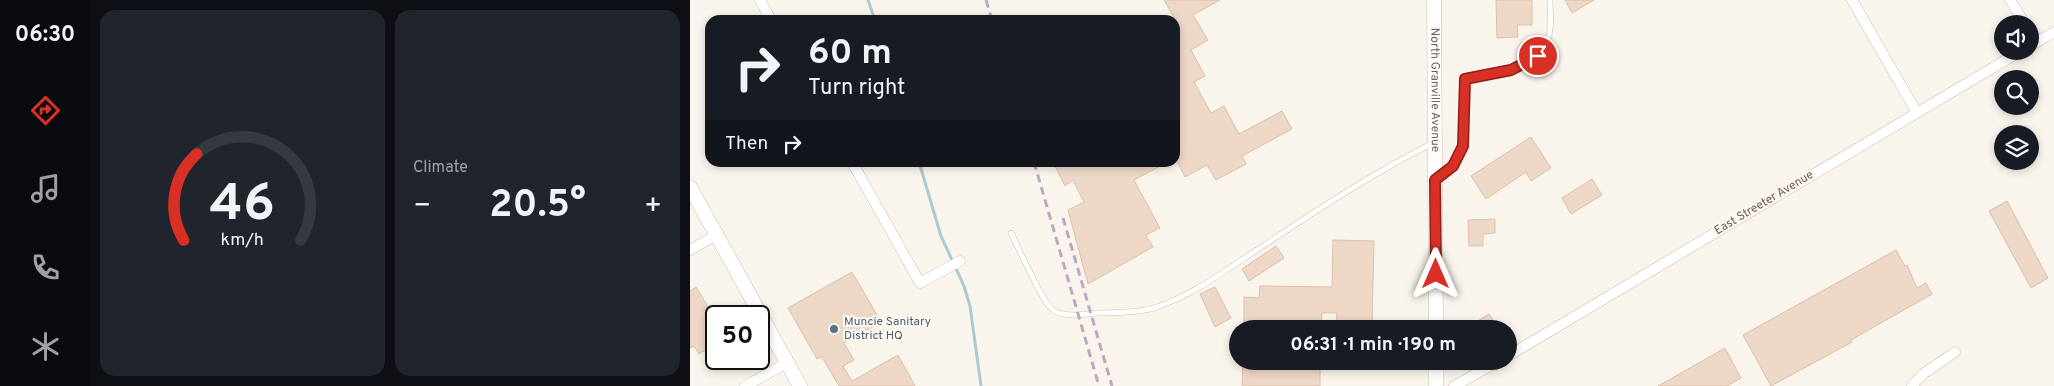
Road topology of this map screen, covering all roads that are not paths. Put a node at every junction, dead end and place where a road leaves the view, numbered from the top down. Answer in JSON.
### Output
{"nodes":[{"id":1,"x":760,"y":0,"type":"edge"},
{"id":2,"x":1434,"y":0,"type":"edge"},
{"id":3,"x":1550,"y":0,"type":"edge"},
{"id":4,"x":1852,"y":0,"type":"edge"},
{"id":5,"x":2010,"y":0,"type":"edge"},
{"id":6,"x":768,"y":15,"type":"edge"},
{"id":7,"x":2019,"y":15,"type":"edge"},
{"id":8,"x":2054,"y":32,"type":"edge"},
{"id":9,"x":2039,"y":41,"type":"edge"},
{"id":10,"x":2006,"y":60,"type":"edge"},
{"id":11,"x":1917,"y":113,"type":"junction"},
{"id":12,"x":1435,"y":141,"type":"junction"},
{"id":13,"x":855,"y":167,"type":"edge"},
{"id":14,"x":1435,"y":180,"type":"junction"},
{"id":15,"x":690,"y":187,"type":"edge"},
{"id":16,"x":1011,"y":233,"type":"dead end"},
{"id":17,"x":716,"y":235,"type":"junction"},
{"id":18,"x":690,"y":250,"type":"edge"},
{"id":19,"x":960,"y":261,"type":"dead end"},
{"id":20,"x":1436,"y":320,"type":"edge"},
{"id":21,"x":1517,"y":351,"type":"edge"},
{"id":22,"x":1955,"y":352,"type":"dead end"},
{"id":23,"x":787,"y":363,"type":"junction"},
{"id":24,"x":1436,"y":370,"type":"edge"},
{"id":25,"x":1483,"y":370,"type":"edge"},
{"id":26,"x":745,"y":386,"type":"edge"},
{"id":27,"x":800,"y":386,"type":"edge"},
{"id":28,"x":1436,"y":386,"type":"edge"},
{"id":29,"x":1454,"y":386,"type":"edge"},
{"id":30,"x":1912,"y":386,"type":"edge"}],
"edges":[{"from":1,"to":6,"type":"street"},
{"from":2,"to":12,"type":"main road","name":"North Granville Avenue"},
{"from":3,"to":14,"type":"lane"},
{"from":4,"to":11,"type":"street"},
{"from":5,"to":7,"type":"street"},
{"from":8,"to":9,"type":"street"},
{"from":10,"to":11,"type":"street","name":"East Streeter Avenue"},
{"from":11,"to":21,"type":"street","name":"East Streeter Avenue"},
{"from":12,"to":14,"type":"main road","name":"North Granville Avenue"},
{"from":12,"to":16,"type":"lane"},
{"from":13,"to":19,"type":"street"},
{"from":14,"to":20,"type":"main road","name":"North Granville Avenue"},
{"from":15,"to":17,"type":"main road"},
{"from":17,"to":18,"type":"street"},
{"from":17,"to":23,"type":"main road"},
{"from":22,"to":30,"type":"street"},
{"from":23,"to":26,"type":"street"},
{"from":23,"to":27,"type":"main road"},
{"from":24,"to":28,"type":"main road"},
{"from":25,"to":29,"type":"street"}]}
